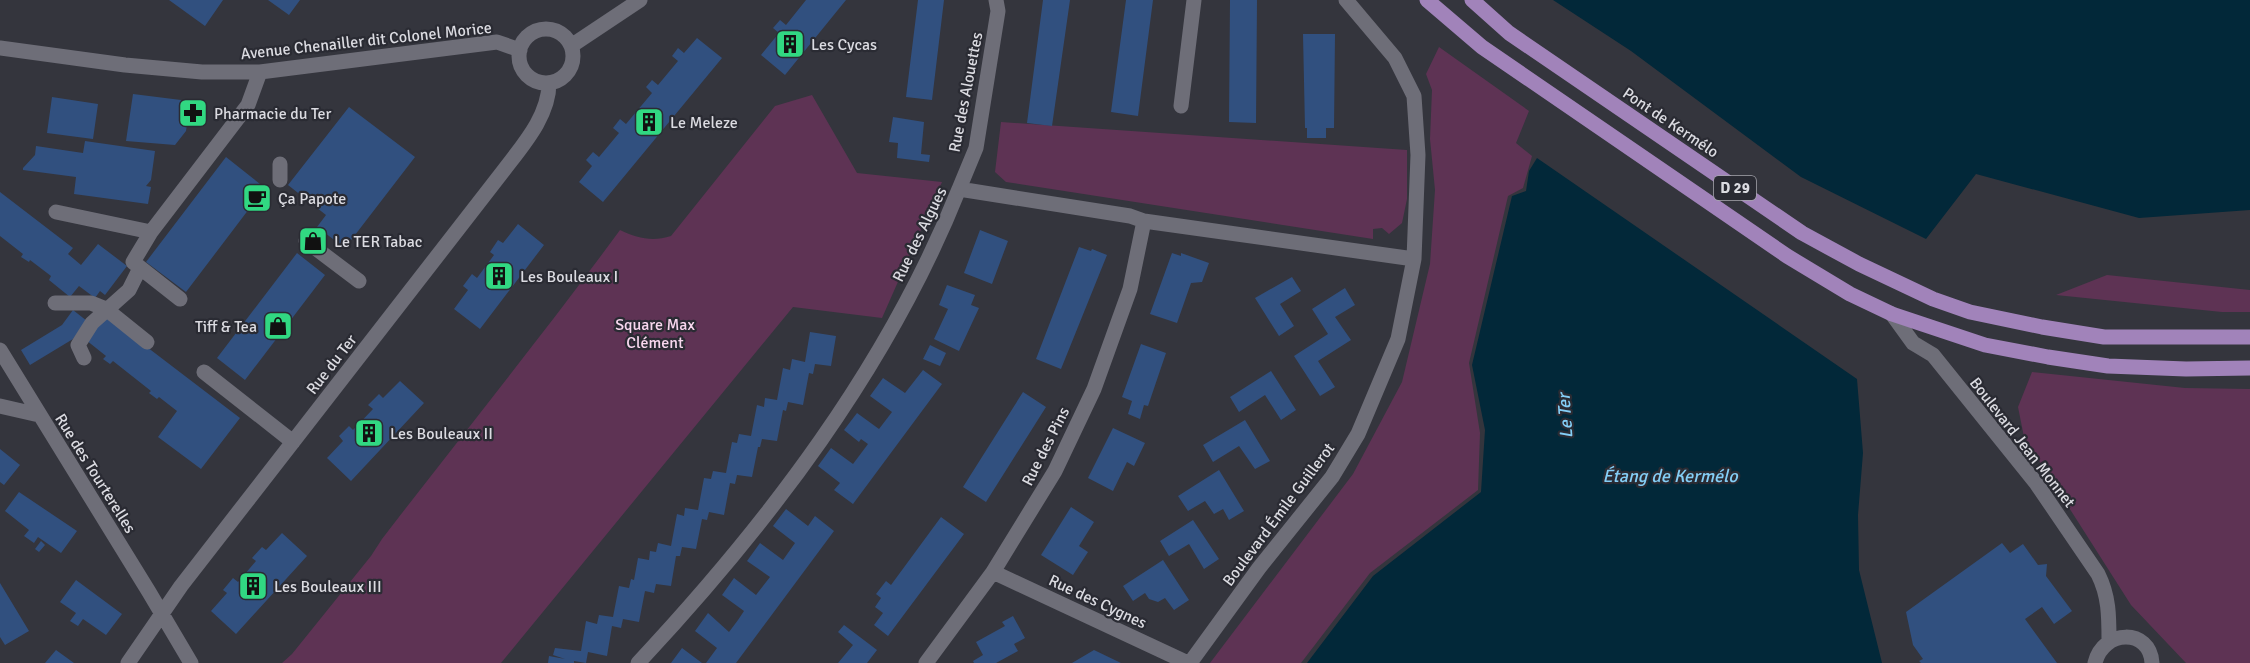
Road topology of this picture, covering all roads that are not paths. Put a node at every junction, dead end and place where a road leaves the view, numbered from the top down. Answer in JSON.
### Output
{"nodes":[{"id":1,"x":640,"y":0,"type":"edge"},
{"id":2,"x":996,"y":0,"type":"edge"},
{"id":3,"x":1194,"y":0,"type":"edge"},
{"id":4,"x":1346,"y":0,"type":"edge"},
{"id":5,"x":1427,"y":0,"type":"edge"},
{"id":6,"x":1472,"y":0,"type":"edge"},
{"id":7,"x":571,"y":46,"type":"junction"},
{"id":8,"x":0,"y":48,"type":"edge"},
{"id":9,"x":520,"y":50,"type":"junction"},
{"id":10,"x":260,"y":72,"type":"junction"},
{"id":11,"x":549,"y":83,"type":"junction"},
{"id":12,"x":1182,"y":106,"type":"dead end"},
{"id":13,"x":959,"y":189,"type":"junction"},
{"id":14,"x":56,"y":212,"type":"dead end"},
{"id":15,"x":1144,"y":221,"type":"junction"},
{"id":16,"x":151,"y":232,"type":"junction"},
{"id":17,"x":306,"y":241,"type":"dead end"},
{"id":18,"x":1414,"y":259,"type":"junction"},
{"id":19,"x":140,"y":268,"type":"junction"},
{"id":20,"x":359,"y":281,"type":"dead end"},
{"id":21,"x":180,"y":299,"type":"dead end"},
{"id":22,"x":55,"y":303,"type":"dead end"},
{"id":23,"x":106,"y":309,"type":"junction"},
{"id":24,"x":1892,"y":314,"type":"junction"},
{"id":25,"x":2250,"y":337,"type":"edge"},
{"id":26,"x":147,"y":342,"type":"dead end"},
{"id":27,"x":0,"y":350,"type":"edge"},
{"id":28,"x":84,"y":358,"type":"dead end"},
{"id":29,"x":2250,"y":368,"type":"edge"},
{"id":30,"x":204,"y":372,"type":"dead end"},
{"id":31,"x":0,"y":406,"type":"edge"},
{"id":32,"x":39,"y":415,"type":"junction"},
{"id":33,"x":293,"y":442,"type":"junction"},
{"id":34,"x":993,"y":572,"type":"junction"},
{"id":35,"x":161,"y":614,"type":"junction"},
{"id":36,"x":2109,"y":641,"type":"junction"},
{"id":37,"x":129,"y":663,"type":"edge"},
{"id":38,"x":191,"y":663,"type":"edge"},
{"id":39,"x":638,"y":663,"type":"edge"},
{"id":40,"x":926,"y":663,"type":"edge"},
{"id":41,"x":1189,"y":663,"type":"edge"},
{"id":42,"x":2095,"y":663,"type":"edge"},
{"id":43,"x":2152,"y":663,"type":"edge"}],
"edges":[{"from":1,"to":7,"type":"street"},
{"from":2,"to":13,"type":"street","name":"Rue des Alouettes"},
{"from":3,"to":12,"type":"street"},
{"from":4,"to":18,"type":"street","name":"Boulevard Émile Guillerot"},
{"from":5,"to":24,"type":"main road","number":"D 29"},
{"from":6,"to":25,"type":"main road","name":"Pont de Kermélo","number":"D 29"},
{"from":7,"to":9,"type":"street"},
{"from":7,"to":11,"type":"street"},
{"from":8,"to":10,"type":"street","name":"Avenue Chenailler dit Colonel Morice"},
{"from":9,"to":10,"type":"street","name":"Avenue Chenailler dit Colonel Morice"},
{"from":9,"to":11,"type":"street"},
{"from":10,"to":16,"type":"street"},
{"from":11,"to":33,"type":"street","name":"Rue du Ter"},
{"from":13,"to":15,"type":"street","name":"Rue des Algues"},
{"from":13,"to":39,"type":"street","name":"Rue des Algues"},
{"from":14,"to":16,"type":"street"},
{"from":15,"to":18,"type":"street","name":"Rue des Algues"},
{"from":15,"to":34,"type":"street","name":"Rue des Pins"},
{"from":16,"to":19,"type":"street"},
{"from":17,"to":20,"type":"street"},
{"from":18,"to":41,"type":"street","name":"Boulevard Émile Guillerot"},
{"from":19,"to":21,"type":"street"},
{"from":19,"to":23,"type":"street"},
{"from":22,"to":23,"type":"street"},
{"from":23,"to":26,"type":"street"},
{"from":23,"to":28,"type":"street"},
{"from":24,"to":29,"type":"main road","number":"D 29"},
{"from":24,"to":36,"type":"street","name":"Boulevard Jean Monnet"},
{"from":27,"to":32,"type":"street","name":"Rue des Tourterelles"},
{"from":30,"to":33,"type":"street"},
{"from":31,"to":32,"type":"street"},
{"from":32,"to":35,"type":"street","name":"Rue des Tourterelles"},
{"from":33,"to":35,"type":"street","name":"Rue du Ter"},
{"from":34,"to":40,"type":"street","name":"Rue des Pins"},
{"from":34,"to":41,"type":"street","name":"Rue des Cygnes"},
{"from":35,"to":37,"type":"street","name":"Rue du Ter"},
{"from":35,"to":38,"type":"street"},
{"from":36,"to":42,"type":"street"},
{"from":36,"to":43,"type":"street"}]}
